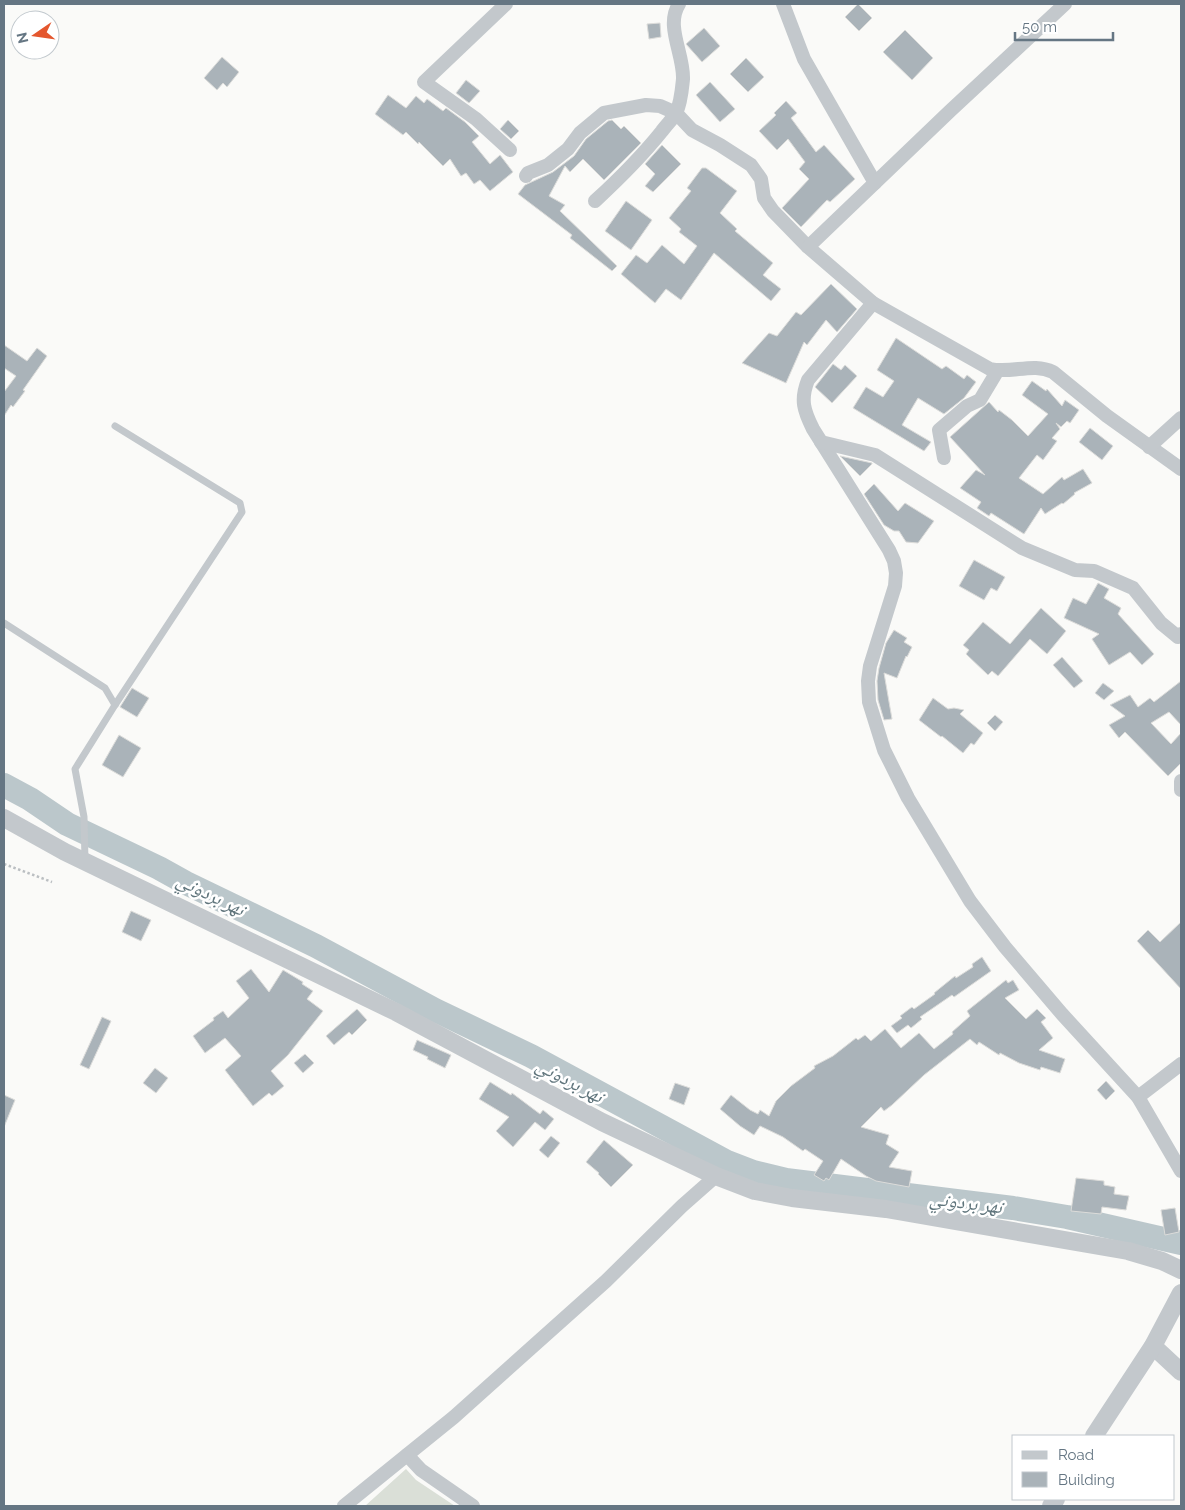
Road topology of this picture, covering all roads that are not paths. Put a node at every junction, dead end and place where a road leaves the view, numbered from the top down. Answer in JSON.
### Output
{"nodes":[{"id":1,"x":506,"y":4,"type":"edge"},
{"id":2,"x":679,"y":4,"type":"edge"},
{"id":3,"x":783,"y":4,"type":"edge"},
{"id":4,"x":1065,"y":4,"type":"edge"},
{"id":5,"x":676,"y":113,"type":"junction"},
{"id":6,"x":510,"y":150,"type":"dead end"},
{"id":7,"x":526,"y":176,"type":"dead end"},
{"id":8,"x":875,"y":183,"type":"junction"},
{"id":9,"x":595,"y":201,"type":"dead end"},
{"id":10,"x":808,"y":248,"type":"junction"},
{"id":11,"x":873,"y":302,"type":"junction"},
{"id":12,"x":998,"y":370,"type":"junction"},
{"id":13,"x":1181,"y":418,"type":"edge"},
{"id":14,"x":115,"y":426,"type":"dead end"},
{"id":15,"x":821,"y":442,"type":"junction"},
{"id":16,"x":1149,"y":447,"type":"junction"},
{"id":17,"x":944,"y":458,"type":"dead end"},
{"id":18,"x":1181,"y":469,"type":"edge"},
{"id":19,"x":4,"y":623,"type":"edge"},
{"id":20,"x":1181,"y":634,"type":"edge"},
{"id":21,"x":115,"y":705,"type":"junction"},
{"id":22,"x":1181,"y":781,"type":"edge"},
{"id":23,"x":1181,"y":790,"type":"edge"},
{"id":24,"x":4,"y":818,"type":"edge"},
{"id":25,"x":85,"y":856,"type":"junction"},
{"id":26,"x":1181,"y":1064,"type":"edge"},
{"id":27,"x":1138,"y":1097,"type":"junction"},
{"id":28,"x":1177,"y":1152,"type":"edge"},
{"id":29,"x":1181,"y":1171,"type":"edge"},
{"id":30,"x":716,"y":1176,"type":"junction"},
{"id":31,"x":1181,"y":1270,"type":"edge"},
{"id":32,"x":1181,"y":1293,"type":"edge"},
{"id":33,"x":1153,"y":1346,"type":"junction"},
{"id":34,"x":1181,"y":1372,"type":"edge"},
{"id":35,"x":1095,"y":1435,"type":"edge"},
{"id":36,"x":407,"y":1455,"type":"junction"},
{"id":37,"x":344,"y":1506,"type":"edge"},
{"id":38,"x":473,"y":1506,"type":"edge"}],
"edges":[{"from":1,"to":6,"type":"street"},
{"from":2,"to":5,"type":"street"},
{"from":3,"to":8,"type":"street"},
{"from":4,"to":8,"type":"street"},
{"from":5,"to":7,"type":"street"},
{"from":5,"to":9,"type":"street"},
{"from":5,"to":10,"type":"street"},
{"from":8,"to":10,"type":"street"},
{"from":10,"to":11,"type":"street"},
{"from":11,"to":12,"type":"street"},
{"from":11,"to":15,"type":"street"},
{"from":12,"to":16,"type":"street"},
{"from":12,"to":17,"type":"street"},
{"from":13,"to":16,"type":"street"},
{"from":14,"to":21,"type":"lane"},
{"from":15,"to":20,"type":"street"},
{"from":15,"to":27,"type":"street"},
{"from":16,"to":18,"type":"street"},
{"from":19,"to":21,"type":"lane"},
{"from":21,"to":25,"type":"lane"},
{"from":22,"to":23,"type":"street"},
{"from":24,"to":25,"type":"street"},
{"from":25,"to":30,"type":"street"},
{"from":26,"to":27,"type":"street"},
{"from":27,"to":28,"type":"street"},
{"from":28,"to":29,"type":"street"},
{"from":30,"to":31,"type":"street"},
{"from":30,"to":36,"type":"street"},
{"from":32,"to":33,"type":"street"},
{"from":33,"to":34,"type":"street"},
{"from":33,"to":35,"type":"street"},
{"from":36,"to":37,"type":"street"},
{"from":36,"to":38,"type":"street"}]}
